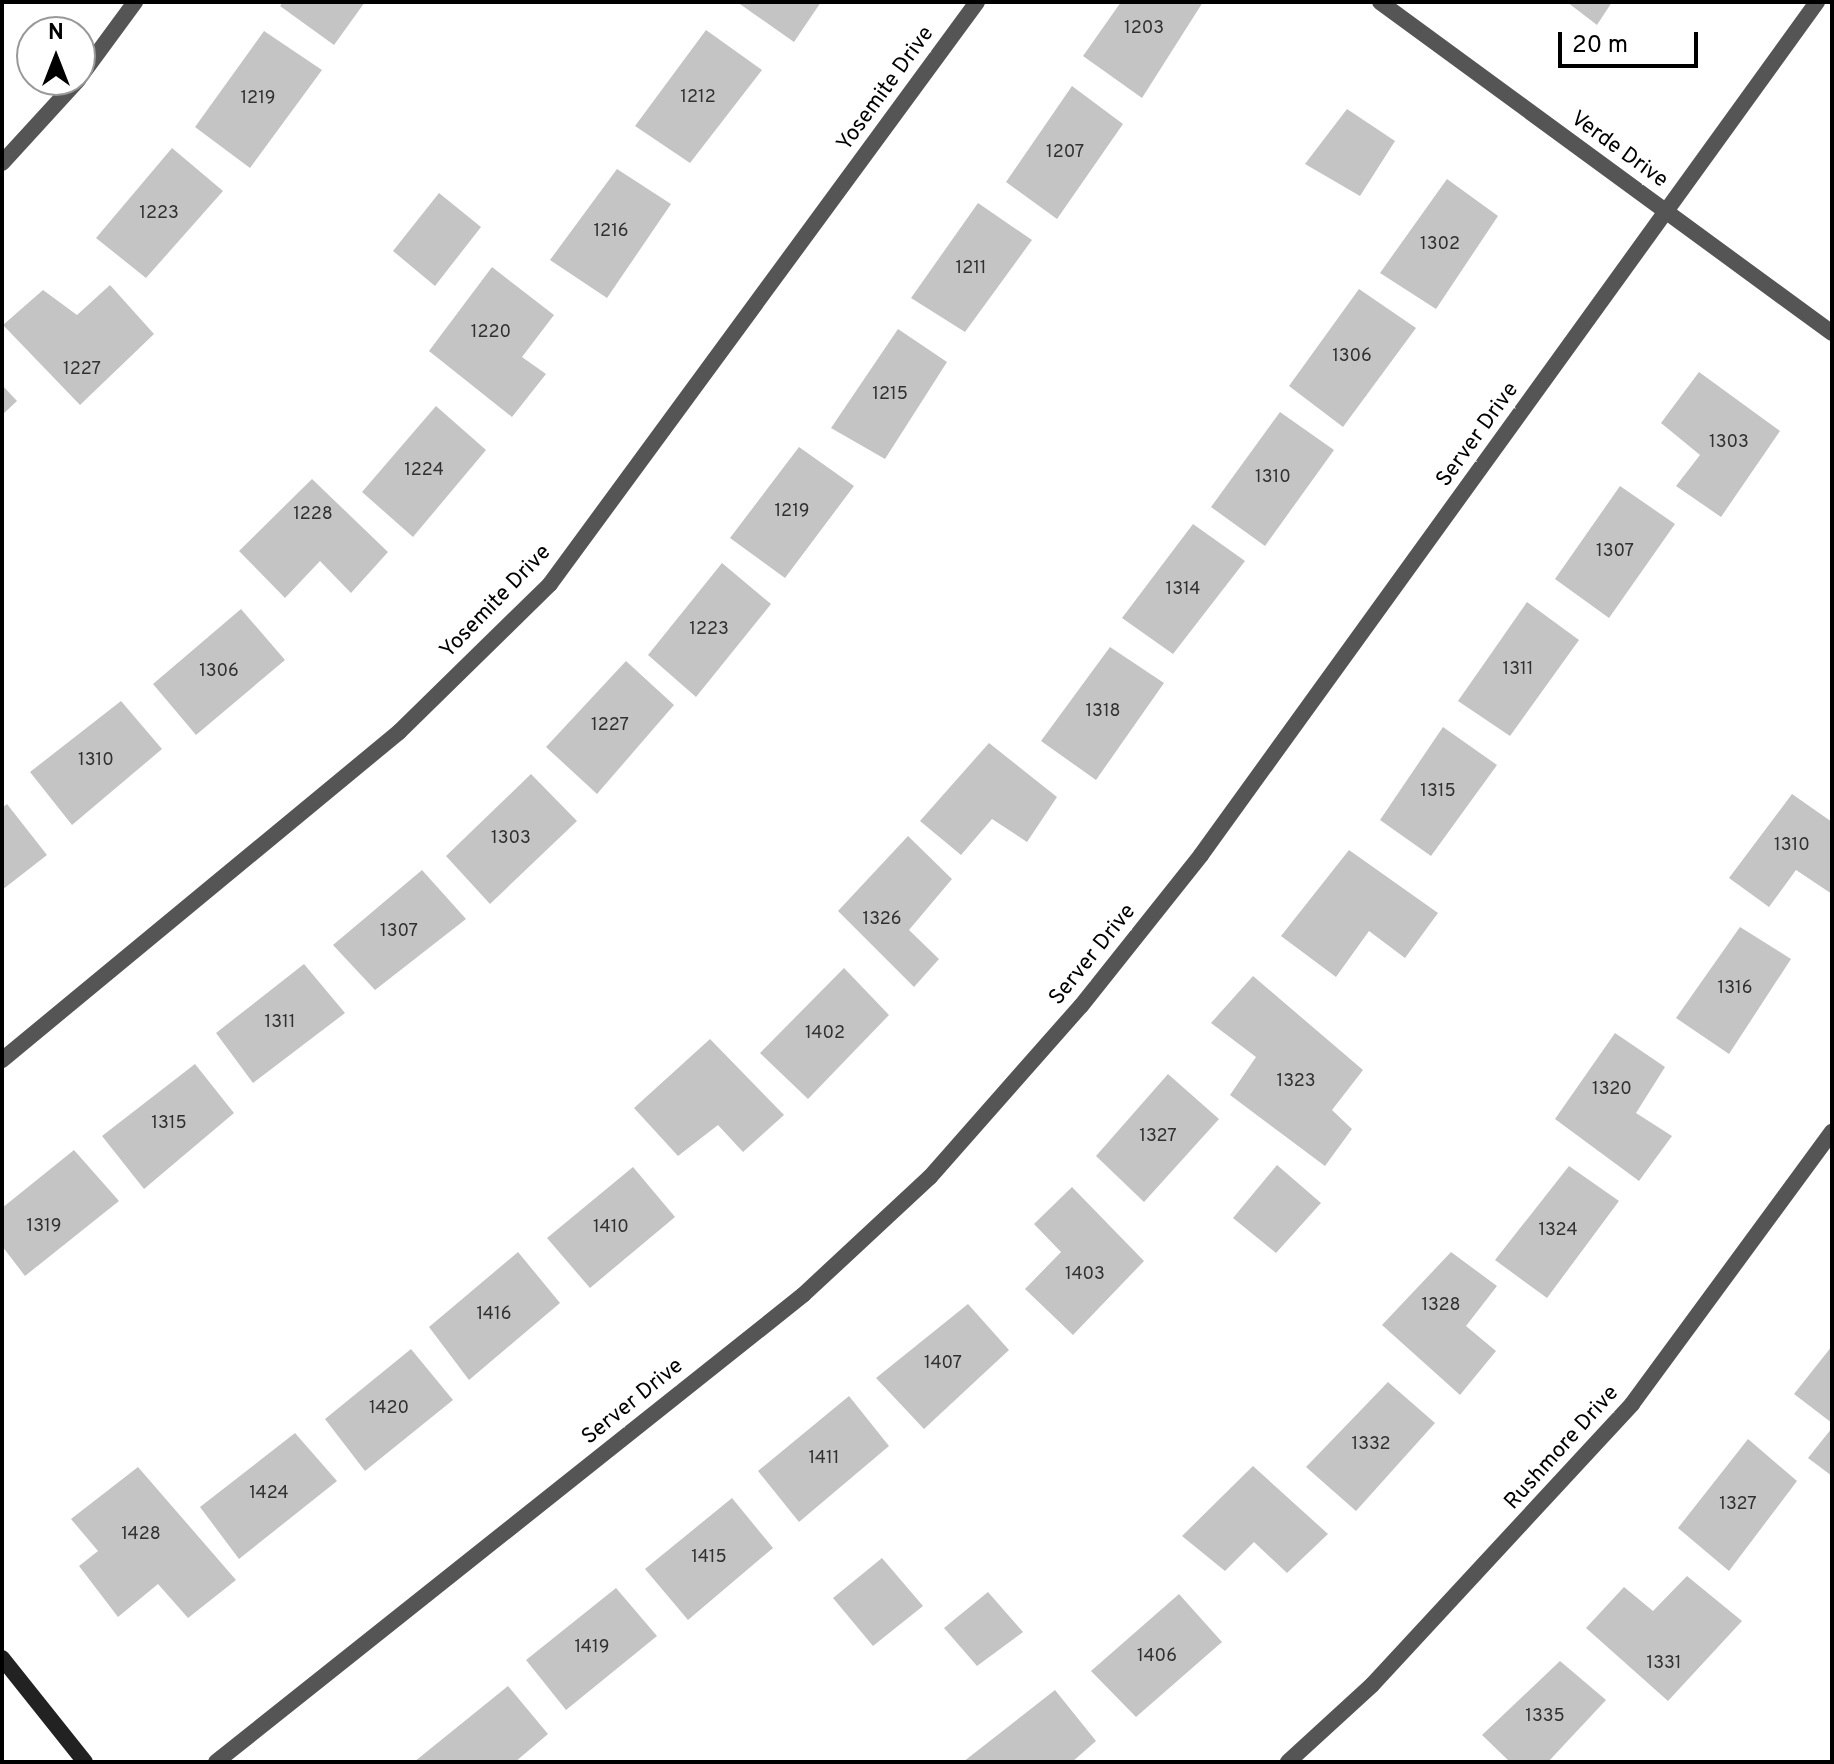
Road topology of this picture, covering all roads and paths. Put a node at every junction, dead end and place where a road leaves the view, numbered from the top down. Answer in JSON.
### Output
{"nodes":[{"id":1,"x":135,"y":2,"type":"edge"},
{"id":2,"x":977,"y":2,"type":"edge"},
{"id":3,"x":1380,"y":2,"type":"edge"},
{"id":4,"x":1817,"y":2,"type":"edge"},
{"id":5,"x":96,"y":55,"type":"edge"},
{"id":6,"x":63,"y":96,"type":"edge"},
{"id":7,"x":2,"y":163,"type":"edge"},
{"id":8,"x":1667,"y":213,"type":"junction"},
{"id":9,"x":1832,"y":333,"type":"edge"},
{"id":10,"x":2,"y":1060,"type":"edge"},
{"id":11,"x":1832,"y":1132,"type":"edge"},
{"id":12,"x":2,"y":1658,"type":"edge"},
{"id":13,"x":85,"y":1762,"type":"edge"},
{"id":14,"x":216,"y":1762,"type":"edge"},
{"id":15,"x":1288,"y":1762,"type":"edge"}],
"edges":[{"from":1,"to":5,"type":"street"},
{"from":2,"to":10,"type":"street","name":"Yosemite Drive"},
{"from":3,"to":8,"type":"street","name":"Verde Drive"},
{"from":4,"to":8,"type":"street","name":"Server Drive"},
{"from":6,"to":7,"type":"street"},
{"from":8,"to":9,"type":"street","name":"Verde Drive"},
{"from":8,"to":14,"type":"street","name":"Server Drive"},
{"from":11,"to":15,"type":"street","name":"Rushmore Drive"},
{"from":12,"to":13,"type":"street"}]}
